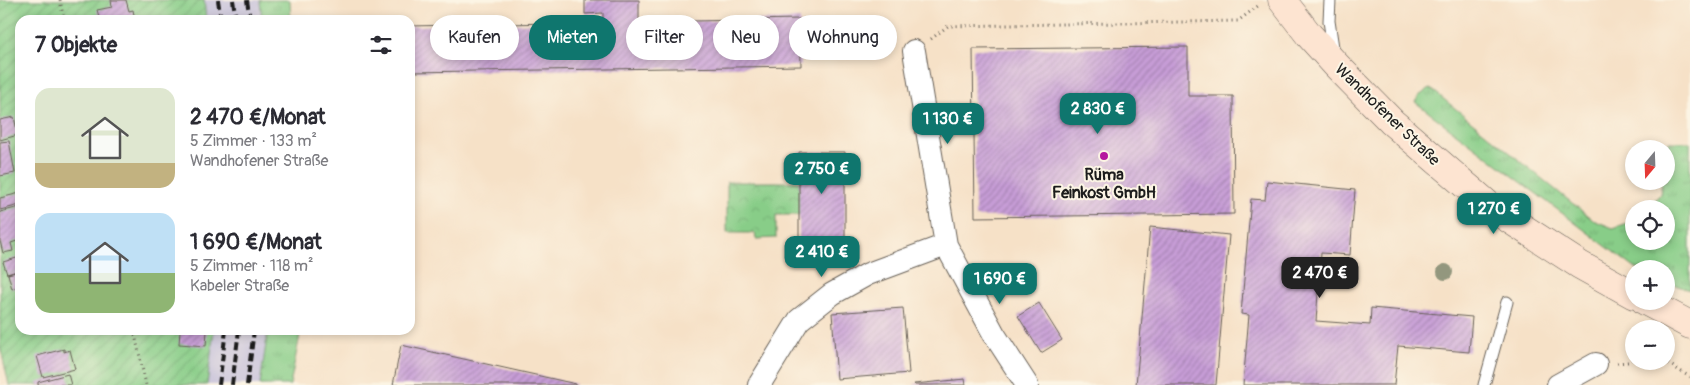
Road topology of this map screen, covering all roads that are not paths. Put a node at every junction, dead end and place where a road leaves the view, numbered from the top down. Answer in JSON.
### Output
{"nodes":[{"id":1,"x":1330,"y":0,"type":"edge"},
{"id":2,"x":1270,"y":3,"type":"edge"},
{"id":3,"x":914,"y":51,"type":"road end"},
{"id":4,"x":1336,"y":65,"type":"junction"},
{"id":5,"x":946,"y":245,"type":"junction"},
{"id":6,"x":1625,"y":290,"type":"edge"},
{"id":7,"x":1507,"y":302,"type":"dead end"},
{"id":8,"x":1662,"y":310,"type":"edge"},
{"id":9,"x":1690,"y":325,"type":"edge"},
{"id":10,"x":1596,"y":364,"type":"dead end"},
{"id":11,"x":759,"y":385,"type":"edge"},
{"id":12,"x":1027,"y":385,"type":"edge"},
{"id":13,"x":1484,"y":385,"type":"edge"},
{"id":14,"x":1558,"y":385,"type":"edge"}],
"edges":[{"from":1,"to":4,"type":"lane"},
{"from":2,"to":4,"type":"main road","name":"Wandhofener Straße"},
{"from":3,"to":5,"type":"street"},
{"from":4,"to":6,"type":"main road","name":"Wandhofener Straße"},
{"from":5,"to":11,"type":"street"},
{"from":5,"to":12,"type":"street"},
{"from":7,"to":13,"type":"lane"},
{"from":8,"to":9,"type":"main road"},
{"from":10,"to":14,"type":"street"}]}
